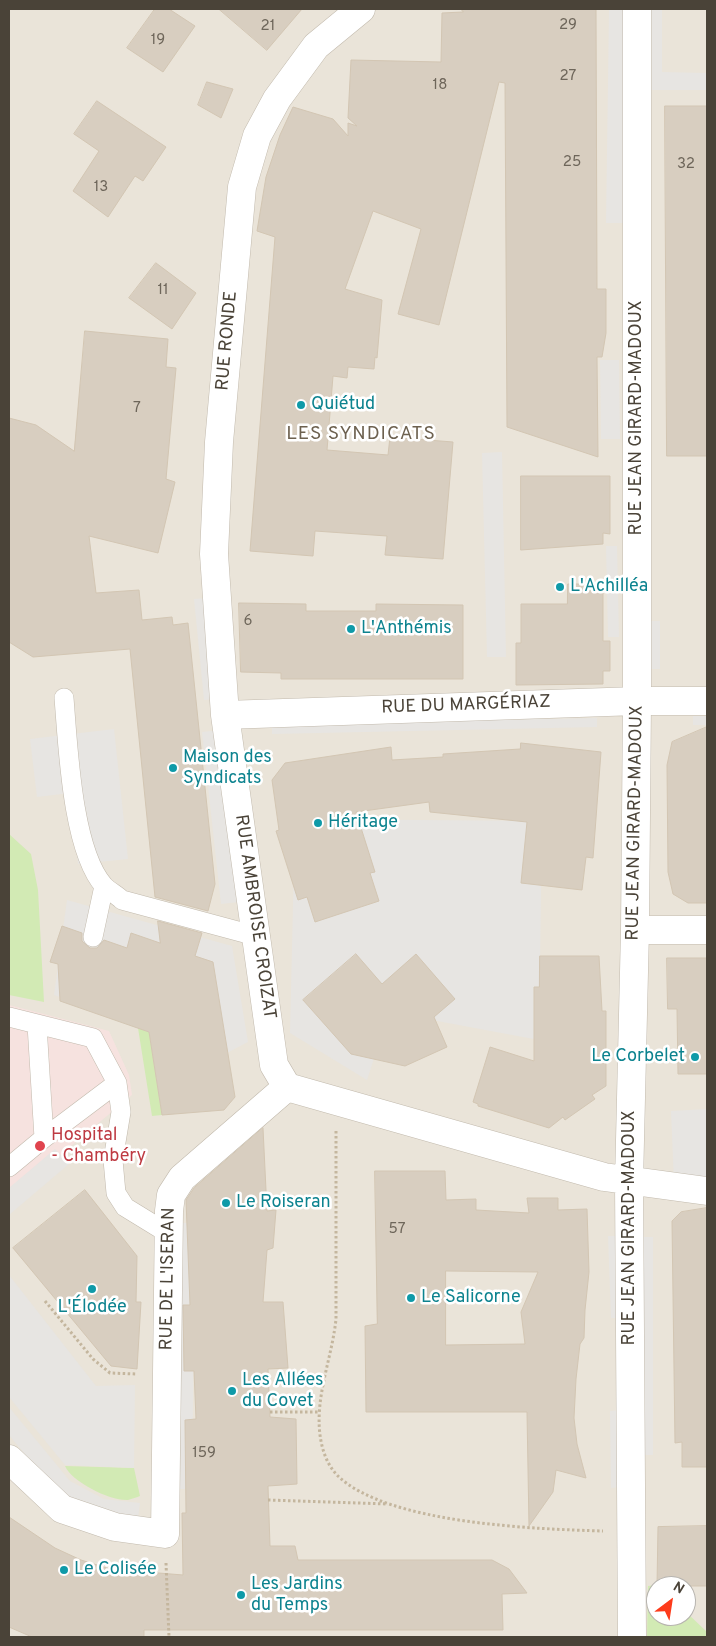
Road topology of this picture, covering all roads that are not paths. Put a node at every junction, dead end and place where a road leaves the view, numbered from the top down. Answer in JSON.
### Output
{"nodes":[{"id":1,"x":361,"y":9,"type":"edge"},
{"id":2,"x":637,"y":9,"type":"edge"},
{"id":3,"x":64,"y":698,"type":"dead end"},
{"id":4,"x":637,"y":701,"type":"junction"},
{"id":5,"x":707,"y":701,"type":"edge"},
{"id":6,"x":225,"y":714,"type":"junction"},
{"id":7,"x":104,"y":886,"type":"junction"},
{"id":8,"x":635,"y":930,"type":"junction"},
{"id":9,"x":707,"y":930,"type":"edge"},
{"id":10,"x":256,"y":936,"type":"junction"},
{"id":11,"x":93,"y":937,"type":"dead end"},
{"id":12,"x":9,"y":1017,"type":"edge"},
{"id":13,"x":37,"y":1024,"type":"junction"},
{"id":14,"x":117,"y":1083,"type":"junction"},
{"id":15,"x":286,"y":1087,"type":"junction"},
{"id":16,"x":44,"y":1138,"type":"junction"},
{"id":17,"x":9,"y":1167,"type":"edge"},
{"id":18,"x":629,"y":1182,"type":"junction"},
{"id":19,"x":707,"y":1191,"type":"edge"},
{"id":20,"x":169,"y":1234,"type":"junction"},
{"id":21,"x":9,"y":1460,"type":"edge"},
{"id":22,"x":632,"y":1637,"type":"edge"}],
"edges":[{"from":1,"to":6,"type":"street","name":"RUE RONDE"},
{"from":2,"to":4,"type":"street","name":"RUE JEAN GIRARD-MADOUX"},
{"from":3,"to":7,"type":"lane"},
{"from":4,"to":5,"type":"street","name":"RUE DU MARGÉRIAZ"},
{"from":4,"to":6,"type":"street","name":"RUE DU MARGÉRIAZ"},
{"from":4,"to":8,"type":"street","name":"RUE JEAN GIRARD-MADOUX"},
{"from":6,"to":10,"type":"street","name":"RUE AMBROISE CROIZAT"},
{"from":7,"to":10,"type":"lane"},
{"from":7,"to":11,"type":"lane"},
{"from":8,"to":9,"type":"street"},
{"from":8,"to":18,"type":"street","name":"RUE JEAN GIRARD-MADOUX"},
{"from":10,"to":15,"type":"street","name":"RUE AMBROISE CROIZAT"},
{"from":12,"to":13,"type":"lane"},
{"from":13,"to":14,"type":"lane"},
{"from":13,"to":16,"type":"lane"},
{"from":14,"to":16,"type":"lane"},
{"from":14,"to":20,"type":"lane"},
{"from":15,"to":18,"type":"street"},
{"from":15,"to":20,"type":"street","name":"RUE DE L'ISERAN"},
{"from":16,"to":17,"type":"lane"},
{"from":18,"to":19,"type":"street"},
{"from":18,"to":22,"type":"street","name":"RUE JEAN GIRARD-MADOUX"},
{"from":20,"to":21,"type":"street","name":"RUE DE L'ISERAN"}]}
